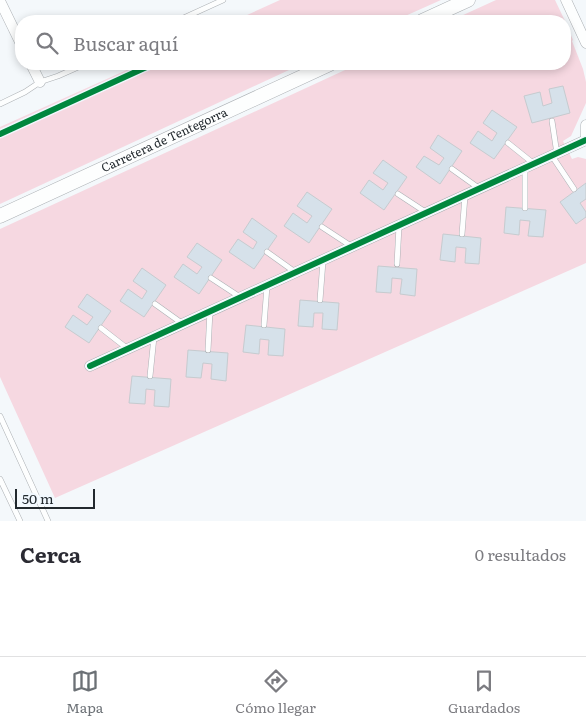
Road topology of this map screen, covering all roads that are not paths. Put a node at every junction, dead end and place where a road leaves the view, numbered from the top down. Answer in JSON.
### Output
{"nodes":[{"id":1,"x":223,"y":0,"type":"edge"},
{"id":2,"x":468,"y":0,"type":"edge"},
{"id":3,"x":566,"y":0,"type":"edge"},
{"id":4,"x":0,"y":1,"type":"edge"},
{"id":5,"x":190,"y":15,"type":"edge"},
{"id":6,"x":435,"y":15,"type":"edge"},
{"id":7,"x":15,"y":32,"type":"edge"},
{"id":8,"x":586,"y":43,"type":"edge"},
{"id":9,"x":34,"y":70,"type":"edge"},
{"id":10,"x":72,"y":70,"type":"edge"},
{"id":11,"x":317,"y":70,"type":"edge"},
{"id":12,"x":40,"y":82,"type":"junction"},
{"id":13,"x":0,"y":104,"type":"edge"},
{"id":14,"x":552,"y":121,"type":"dead end"},
{"id":15,"x":586,"y":125,"type":"edge"},
{"id":16,"x":586,"y":140,"type":"edge"},
{"id":17,"x":508,"y":143,"type":"dead end"},
{"id":18,"x":555,"y":155,"type":"junction"},
{"id":19,"x":530,"y":166,"type":"junction"},
{"id":20,"x":452,"y":168,"type":"dead end"},
{"id":21,"x":480,"y":189,"type":"junction"},
{"id":22,"x":574,"y":189,"type":"dead end"},
{"id":23,"x":398,"y":194,"type":"dead end"},
{"id":24,"x":465,"y":196,"type":"junction"},
{"id":25,"x":525,"y":208,"type":"dead end"},
{"id":26,"x":427,"y":213,"type":"junction"},
{"id":27,"x":0,"y":216,"type":"edge"},
{"id":28,"x":399,"y":226,"type":"junction"},
{"id":29,"x":322,"y":227,"type":"dead end"},
{"id":30,"x":462,"y":234,"type":"dead end"},
{"id":31,"x":352,"y":247,"type":"junction"},
{"id":32,"x":267,"y":252,"type":"dead end"},
{"id":33,"x":323,"y":260,"type":"junction"},
{"id":34,"x":397,"y":264,"type":"dead end"},
{"id":35,"x":295,"y":273,"type":"junction"},
{"id":36,"x":211,"y":278,"type":"dead end"},
{"id":37,"x":267,"y":286,"type":"junction"},
{"id":38,"x":241,"y":298,"type":"junction"},
{"id":39,"x":320,"y":300,"type":"dead end"},
{"id":40,"x":155,"y":304,"type":"dead end"},
{"id":41,"x":210,"y":312,"type":"junction"},
{"id":42,"x":184,"y":324,"type":"junction"},
{"id":43,"x":264,"y":325,"type":"dead end"},
{"id":44,"x":100,"y":328,"type":"dead end"},
{"id":45,"x":154,"y":337,"type":"junction"},
{"id":46,"x":128,"y":349,"type":"junction"},
{"id":47,"x":208,"y":350,"type":"dead end"},
{"id":48,"x":90,"y":366,"type":"dead end"},
{"id":49,"x":150,"y":376,"type":"dead end"},
{"id":50,"x":0,"y":416,"type":"edge"},
{"id":51,"x":0,"y":479,"type":"edge"},
{"id":52,"x":20,"y":521,"type":"edge"},
{"id":53,"x":48,"y":521,"type":"edge"}],
"edges":[{"from":1,"to":5,"type":"lane"},
{"from":2,"to":6,"type":"main road"},
{"from":3,"to":8,"type":"street"},
{"from":4,"to":7,"type":"street"},
{"from":9,"to":12,"type":"street"},
{"from":10,"to":12,"type":"lane"},
{"from":11,"to":27,"type":"main road","name":"Carretera de Tentegorra"},
{"from":12,"to":13,"type":"lane"},
{"from":14,"to":18,"type":"lane"},
{"from":15,"to":16,"type":"street"},
{"from":16,"to":18,"type":"street"},
{"from":17,"to":19,"type":"lane"},
{"from":18,"to":19,"type":"street"},
{"from":18,"to":22,"type":"lane"},
{"from":19,"to":21,"type":"street"},
{"from":19,"to":25,"type":"lane"},
{"from":20,"to":21,"type":"lane"},
{"from":21,"to":24,"type":"street"},
{"from":23,"to":26,"type":"lane"},
{"from":24,"to":26,"type":"street"},
{"from":24,"to":30,"type":"lane"},
{"from":26,"to":28,"type":"street"},
{"from":28,"to":31,"type":"street"},
{"from":28,"to":34,"type":"lane"},
{"from":29,"to":31,"type":"lane"},
{"from":31,"to":33,"type":"street"},
{"from":32,"to":35,"type":"lane"},
{"from":33,"to":35,"type":"street"},
{"from":33,"to":39,"type":"lane"},
{"from":35,"to":37,"type":"street"},
{"from":36,"to":38,"type":"lane"},
{"from":37,"to":38,"type":"street"},
{"from":37,"to":43,"type":"lane"},
{"from":38,"to":41,"type":"street"},
{"from":40,"to":42,"type":"lane"},
{"from":41,"to":42,"type":"street"},
{"from":41,"to":47,"type":"lane"},
{"from":42,"to":45,"type":"street"},
{"from":44,"to":46,"type":"lane"},
{"from":45,"to":46,"type":"street"},
{"from":45,"to":49,"type":"lane"},
{"from":46,"to":48,"type":"street"},
{"from":50,"to":53,"type":"lane"},
{"from":51,"to":52,"type":"lane"}]}
